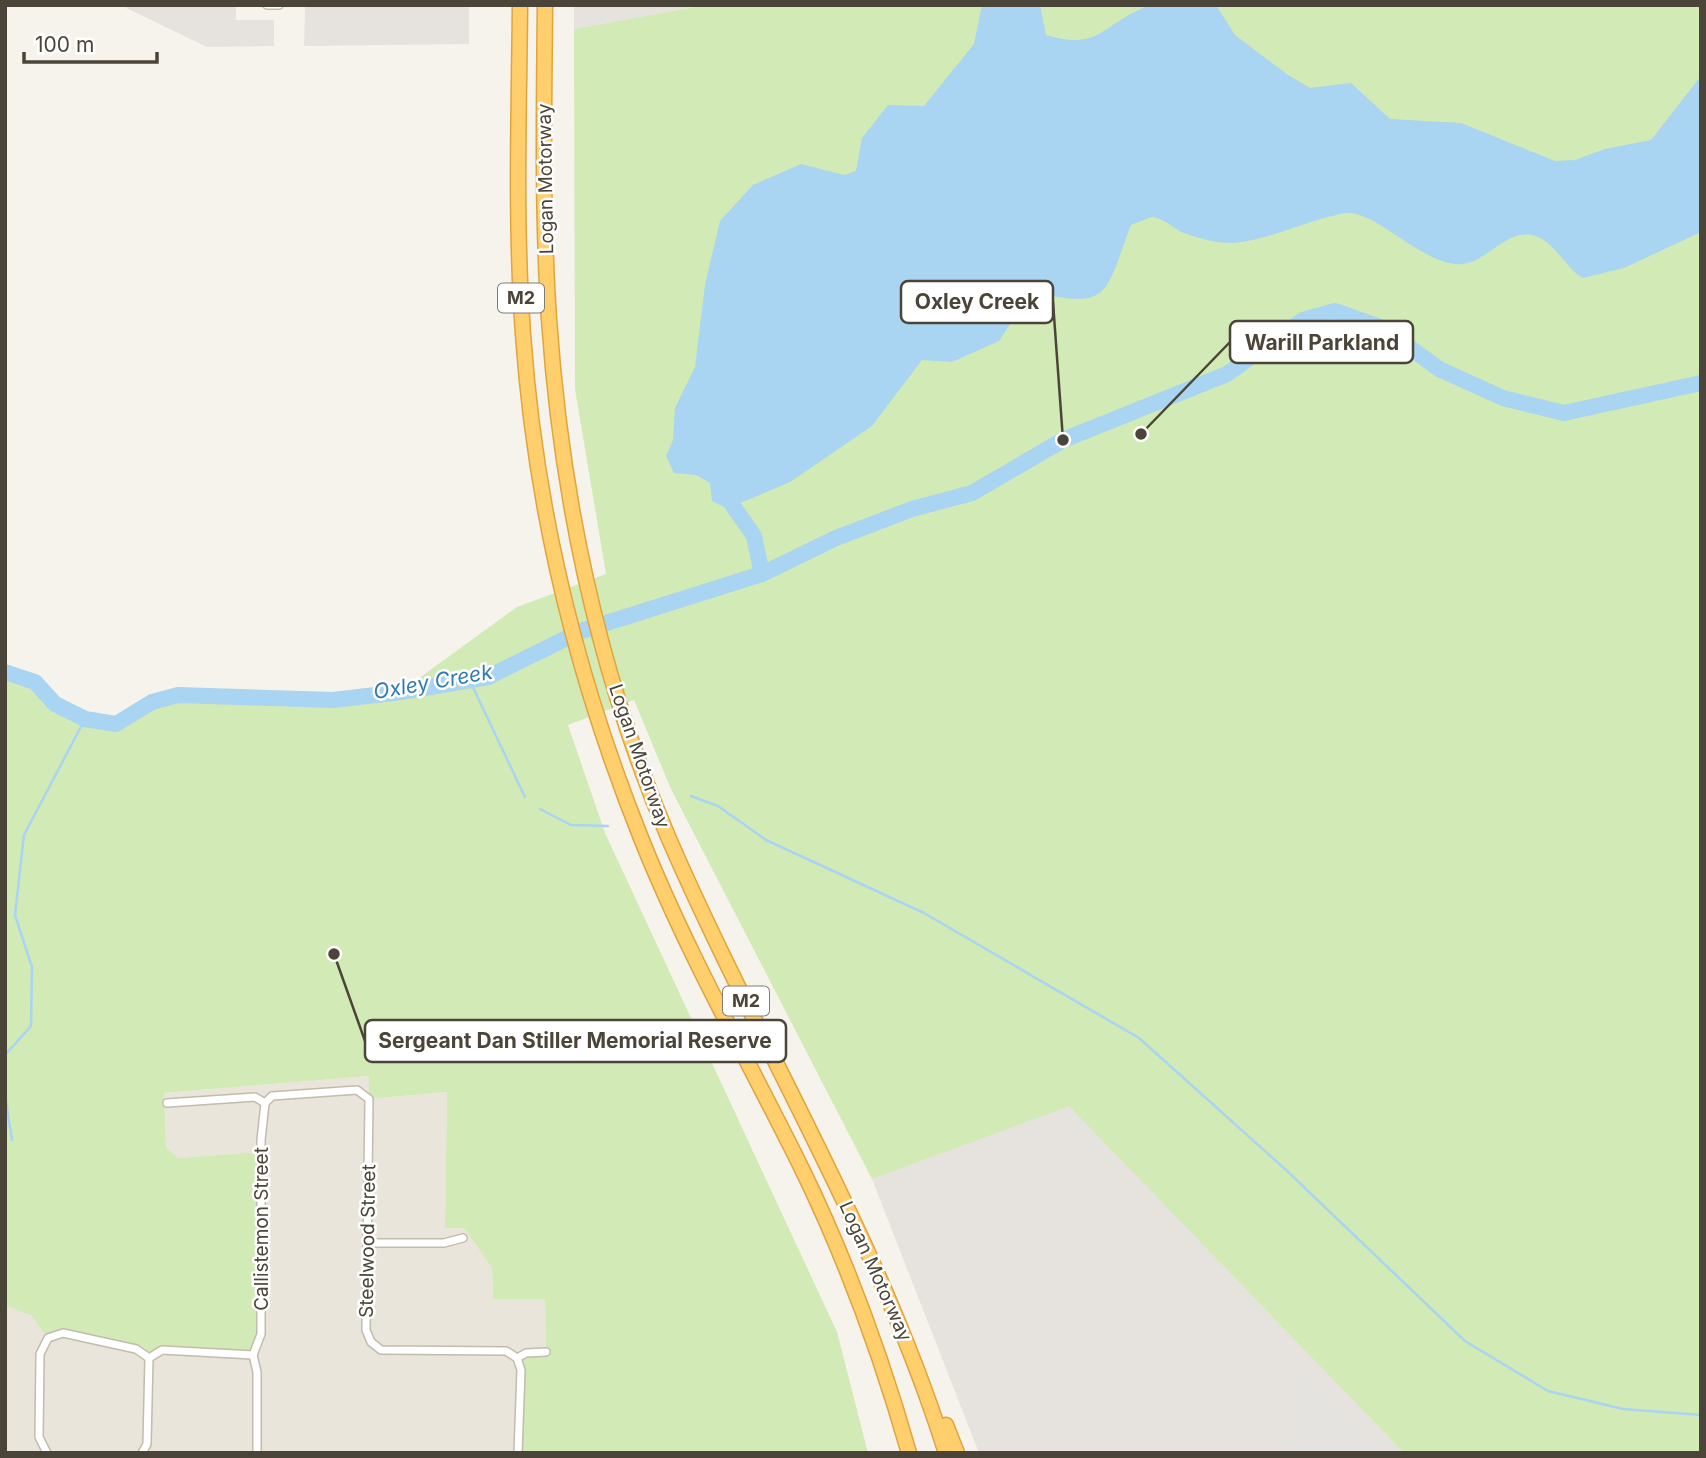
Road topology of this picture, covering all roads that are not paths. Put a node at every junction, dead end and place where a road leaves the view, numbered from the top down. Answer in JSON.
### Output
{"nodes":[{"id":1,"x":267,"y":5,"type":"edge"},
{"id":2,"x":279,"y":5,"type":"edge"},
{"id":3,"x":520,"y":5,"type":"edge"},
{"id":4,"x":545,"y":5,"type":"edge"},
{"id":5,"x":167,"y":1103,"type":"dead end"},
{"id":6,"x":265,"y":1103,"type":"junction"},
{"id":7,"x":463,"y":1238,"type":"dead end"},
{"id":8,"x":368,"y":1243,"type":"junction"},
{"id":9,"x":546,"y":1352,"type":"dead end"},
{"id":10,"x":253,"y":1355,"type":"junction"},
{"id":11,"x":149,"y":1358,"type":"junction"},
{"id":12,"x":517,"y":1358,"type":"junction"},
{"id":13,"x":930,"y":1404,"type":"junction"},
{"id":14,"x":144,"y":1452,"type":"edge"},
{"id":15,"x":47,"y":1453,"type":"edge"},
{"id":16,"x":257,"y":1453,"type":"edge"},
{"id":17,"x":518,"y":1453,"type":"edge"},
{"id":18,"x":909,"y":1453,"type":"edge"},
{"id":19,"x":946,"y":1453,"type":"edge"},
{"id":20,"x":957,"y":1453,"type":"edge"}],
"edges":[{"from":1,"to":2,"type":"street"},
{"from":3,"to":18,"type":"highway","name":"Logan Motorway","number":"M2"},
{"from":4,"to":13,"type":"highway","name":"Logan Motorway","number":"M2"},
{"from":5,"to":6,"type":"street"},
{"from":6,"to":8,"type":"street","name":"Steelwood Street"},
{"from":6,"to":10,"type":"street","name":"Callistemon Street"},
{"from":7,"to":8,"type":"street"},
{"from":8,"to":12,"type":"street","name":"Steelwood Street"},
{"from":9,"to":12,"type":"street","name":"Steelwood Street"},
{"from":10,"to":11,"type":"street"},
{"from":10,"to":16,"type":"street"},
{"from":11,"to":14,"type":"street"},
{"from":11,"to":15,"type":"street"},
{"from":12,"to":17,"type":"street"},
{"from":13,"to":19,"type":"highway","name":"Logan Motorway","number":"M2"},
{"from":13,"to":20,"type":"highway"}]}
